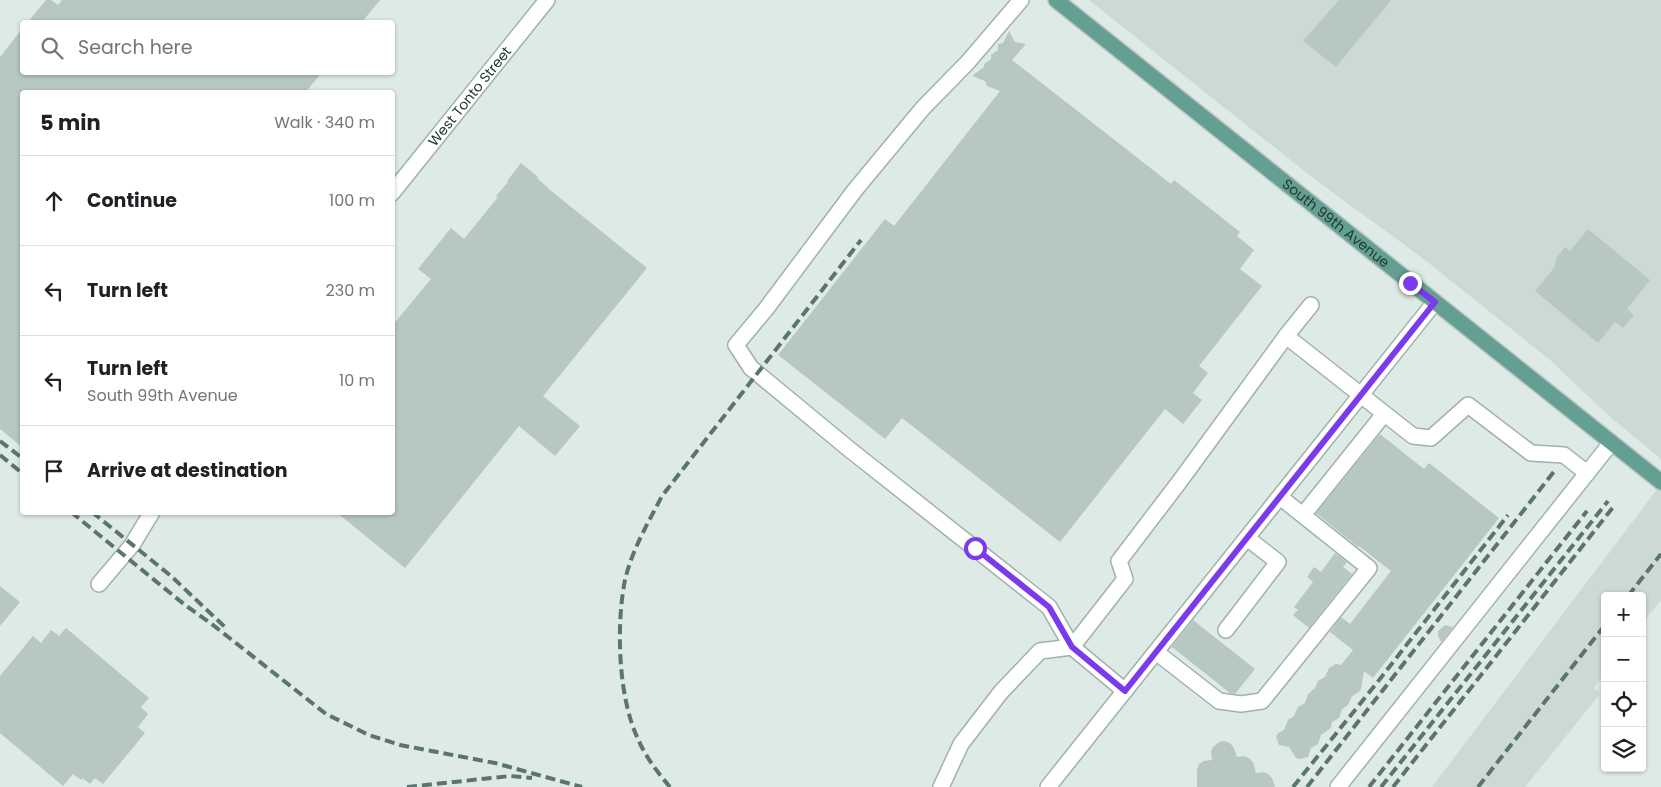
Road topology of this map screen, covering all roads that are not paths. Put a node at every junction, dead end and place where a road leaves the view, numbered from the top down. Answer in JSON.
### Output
{"nodes":[{"id":1,"x":547,"y":0,"type":"edge"},
{"id":2,"x":1021,"y":0,"type":"edge"},
{"id":3,"x":1056,"y":0,"type":"edge"},
{"id":4,"x":395,"y":189,"type":"edge"},
{"id":5,"x":1435,"y":302,"type":"junction"},
{"id":6,"x":1311,"y":305,"type":"dead end"},
{"id":7,"x":1286,"y":336,"type":"junction"},
{"id":8,"x":1360,"y":396,"type":"junction"},
{"id":9,"x":1384,"y":414,"type":"junction"},
{"id":10,"x":1611,"y":443,"type":"junction"},
{"id":11,"x":1587,"y":473,"type":"junction"},
{"id":12,"x":1661,"y":482,"type":"edge"},
{"id":13,"x":1280,"y":497,"type":"junction"},
{"id":14,"x":150,"y":515,"type":"edge"},
{"id":15,"x":1303,"y":515,"type":"junction"},
{"id":16,"x":1247,"y":538,"type":"junction"},
{"id":17,"x":99,"y":584,"type":"dead end"},
{"id":18,"x":1226,"y":630,"type":"dead end"},
{"id":19,"x":1072,"y":647,"type":"junction"},
{"id":20,"x":1156,"y":652,"type":"junction"},
{"id":21,"x":1125,"y":691,"type":"junction"},
{"id":22,"x":941,"y":787,"type":"edge"},
{"id":23,"x":1048,"y":787,"type":"edge"},
{"id":24,"x":1338,"y":787,"type":"edge"}],
"edges":[{"from":1,"to":4,"type":"street","name":"West Tonto Street"},
{"from":2,"to":19,"type":"street"},
{"from":3,"to":5,"type":"main road","name":"South 99th Avenue"},
{"from":5,"to":8,"type":"street"},
{"from":5,"to":10,"type":"main road","name":"South 99th Avenue"},
{"from":6,"to":7,"type":"street"},
{"from":7,"to":8,"type":"street"},
{"from":7,"to":19,"type":"street"},
{"from":8,"to":9,"type":"street"},
{"from":8,"to":13,"type":"street"},
{"from":9,"to":11,"type":"street"},
{"from":9,"to":15,"type":"street"},
{"from":10,"to":11,"type":"street"},
{"from":10,"to":12,"type":"main road","name":"South 99th Avenue"},
{"from":11,"to":24,"type":"street"},
{"from":13,"to":15,"type":"street"},
{"from":13,"to":16,"type":"street"},
{"from":14,"to":17,"type":"street"},
{"from":15,"to":20,"type":"street"},
{"from":16,"to":18,"type":"street"},
{"from":16,"to":20,"type":"street"},
{"from":19,"to":21,"type":"street"},
{"from":19,"to":22,"type":"street"},
{"from":20,"to":21,"type":"street"},
{"from":21,"to":23,"type":"street"}]}
